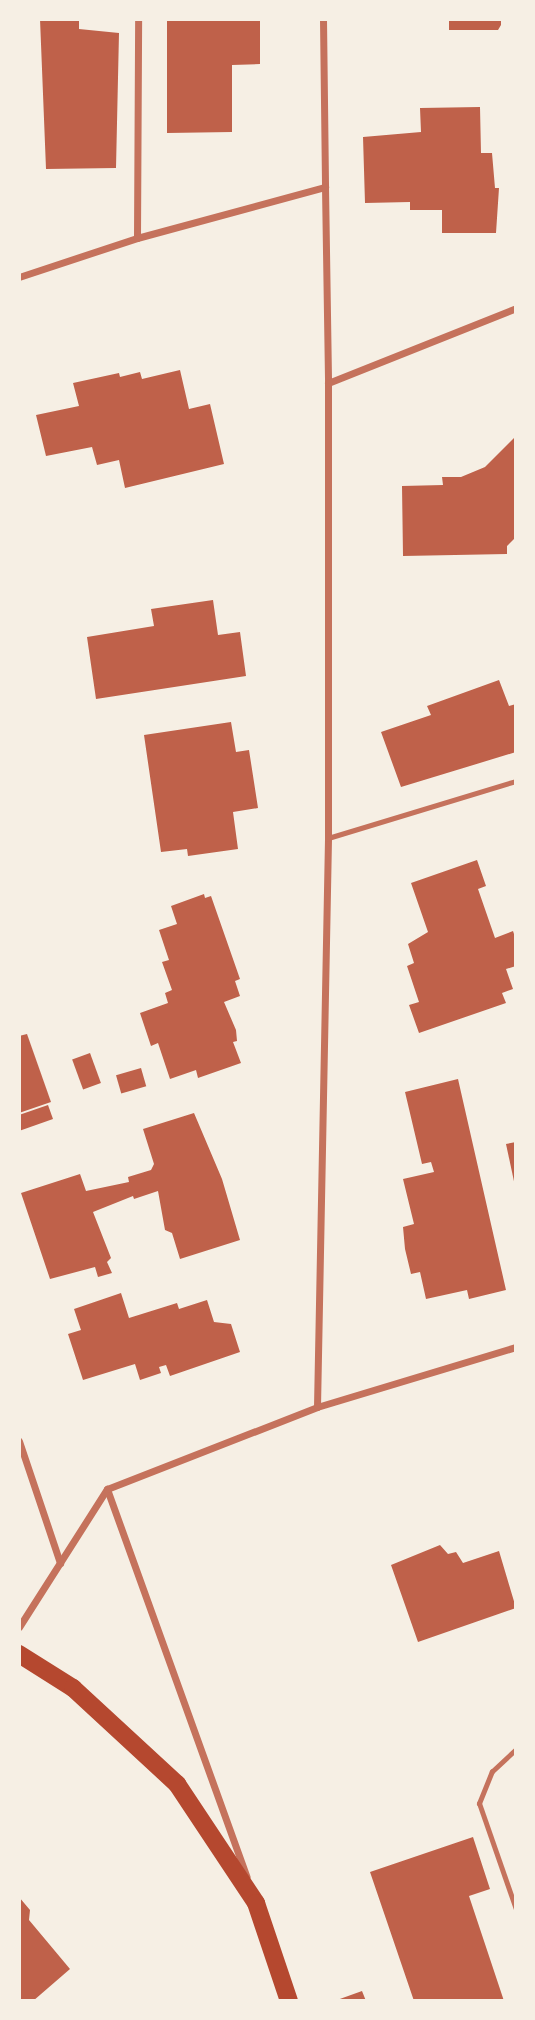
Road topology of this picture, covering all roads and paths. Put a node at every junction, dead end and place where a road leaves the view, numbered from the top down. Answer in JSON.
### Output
{"nodes":[{"id":1,"x":138,"y":19,"type":"edge"},
{"id":2,"x":323,"y":19,"type":"edge"},
{"id":3,"x":325,"y":187,"type":"junction"},
{"id":4,"x":137,"y":238,"type":"junction"},
{"id":5,"x":19,"y":277,"type":"edge"},
{"id":6,"x":516,"y":308,"type":"edge"},
{"id":7,"x":328,"y":383,"type":"junction"},
{"id":8,"x":516,"y":781,"type":"edge"},
{"id":9,"x":328,"y":838,"type":"junction"},
{"id":10,"x":516,"y":1347,"type":"edge"},
{"id":11,"x":317,"y":1407,"type":"junction"},
{"id":12,"x":19,"y":1441,"type":"edge"},
{"id":13,"x":107,"y":1489,"type":"junction"},
{"id":14,"x":60,"y":1563,"type":"junction"},
{"id":15,"x":19,"y":1627,"type":"edge"},
{"id":16,"x":19,"y":1654,"type":"edge"},
{"id":17,"x":516,"y":1749,"type":"edge"},
{"id":18,"x":256,"y":1903,"type":"junction"},
{"id":19,"x":516,"y":1909,"type":"edge"},
{"id":20,"x":289,"y":2001,"type":"edge"}],
"edges":[{"from":1,"to":4,"type":"street"},
{"from":2,"to":3,"type":"street"},
{"from":3,"to":4,"type":"street"},
{"from":3,"to":7,"type":"street"},
{"from":4,"to":5,"type":"street"},
{"from":6,"to":7,"type":"street"},
{"from":7,"to":9,"type":"street"},
{"from":8,"to":9,"type":"lane"},
{"from":9,"to":11,"type":"street"},
{"from":10,"to":11,"type":"street"},
{"from":11,"to":13,"type":"street"},
{"from":12,"to":14,"type":"street"},
{"from":13,"to":14,"type":"street"},
{"from":13,"to":18,"type":"street"},
{"from":14,"to":15,"type":"street"},
{"from":16,"to":18,"type":"main road"},
{"from":17,"to":19,"type":"lane"},
{"from":18,"to":20,"type":"main road"}]}
